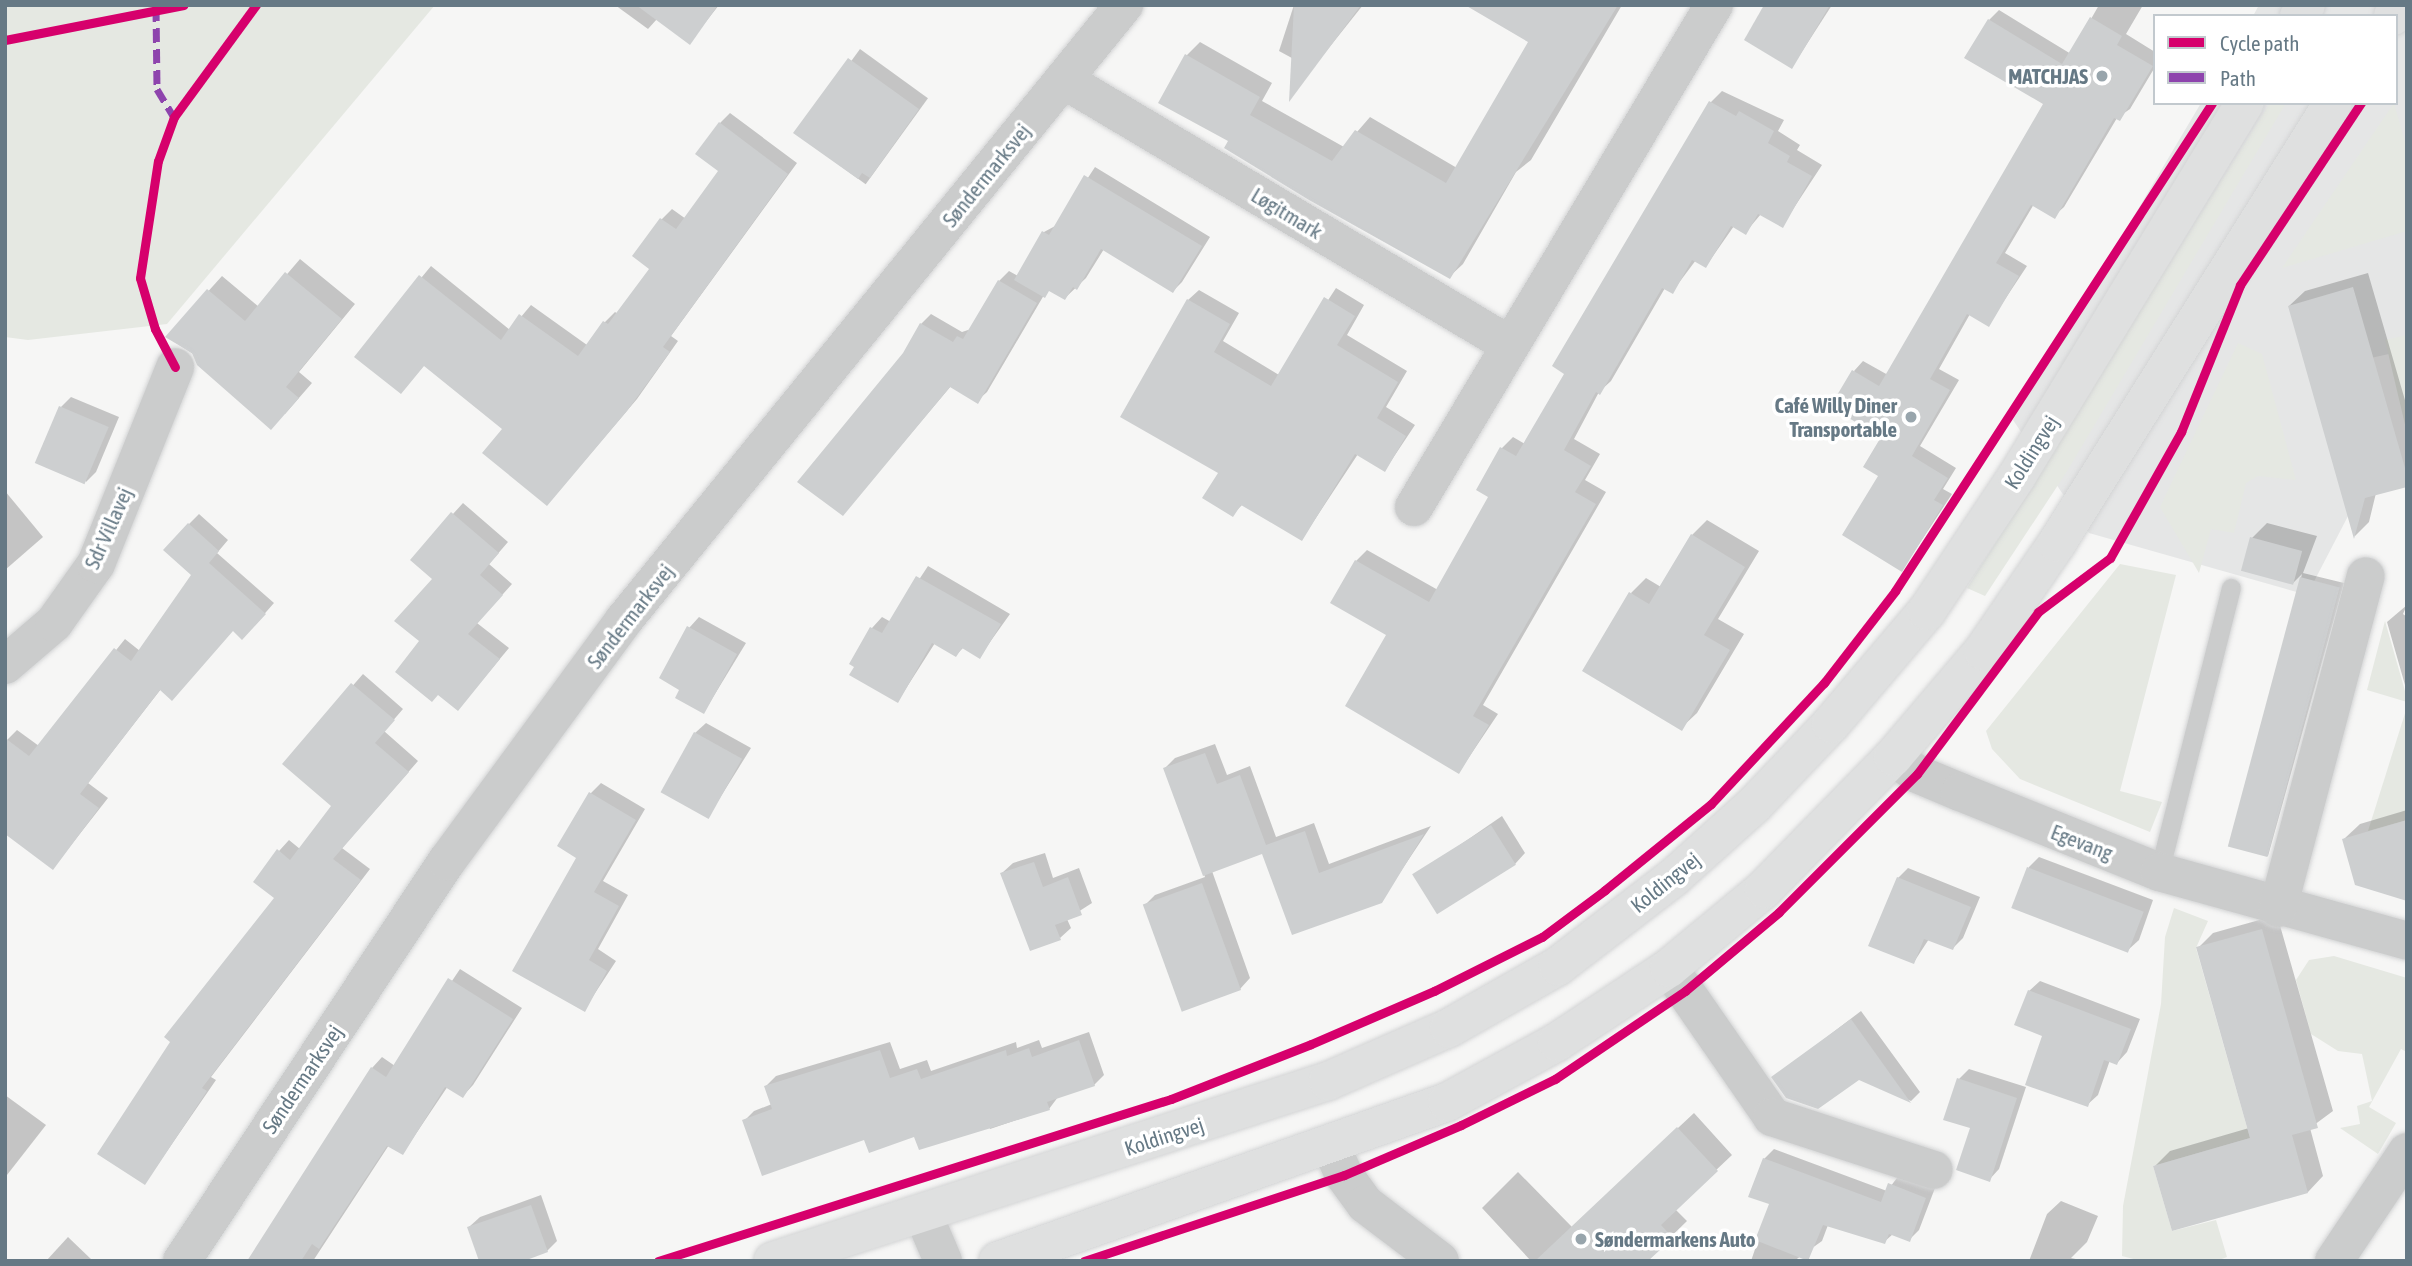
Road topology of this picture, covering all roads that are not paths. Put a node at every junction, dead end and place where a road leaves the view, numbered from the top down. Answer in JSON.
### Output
{"nodes":[{"id":1,"x":1124,"y":5,"type":"edge"},
{"id":2,"x":1714,"y":5,"type":"edge"},
{"id":3,"x":1064,"y":80,"type":"junction"},
{"id":4,"x":2244,"y":105,"type":"edge"},
{"id":5,"x":2332,"y":105,"type":"edge"},
{"id":6,"x":1510,"y":345,"type":"junction"},
{"id":7,"x":175,"y":367,"type":"dead end"},
{"id":8,"x":1414,"y":507,"type":"dead end"},
{"id":9,"x":2366,"y":576,"type":"dead end"},
{"id":10,"x":2231,"y":588,"type":"dead end"},
{"id":11,"x":5,"y":665,"type":"edge"},
{"id":12,"x":1894,"y":757,"type":"junction"},
{"id":13,"x":2160,"y":872,"type":"junction"},
{"id":14,"x":2278,"y":908,"type":"junction"},
{"id":15,"x":2407,"y":941,"type":"edge"},
{"id":16,"x":1669,"y":968,"type":"junction"},
{"id":17,"x":1331,"y":1146,"type":"junction"},
{"id":18,"x":2407,"y":1152,"type":"edge"},
{"id":19,"x":1934,"y":1170,"type":"dead end"},
{"id":20,"x":923,"y":1214,"type":"junction"},
{"id":21,"x":182,"y":1261,"type":"edge"},
{"id":22,"x":773,"y":1261,"type":"edge"},
{"id":23,"x":943,"y":1261,"type":"edge"},
{"id":24,"x":998,"y":1261,"type":"edge"},
{"id":25,"x":1440,"y":1261,"type":"edge"},
{"id":26,"x":2334,"y":1261,"type":"edge"}],
"edges":[{"from":1,"to":3,"type":"street","name":"Søndermarksvej"},
{"from":2,"to":6,"type":"street"},
{"from":3,"to":6,"type":"street","name":"Løgitmark"},
{"from":3,"to":21,"type":"street","name":"Søndermarksvej"},
{"from":4,"to":20,"type":"main road","name":"Koldingvej"},
{"from":5,"to":12,"type":"main road"},
{"from":6,"to":8,"type":"street"},
{"from":7,"to":11,"type":"street","name":"Sdr Villavej"},
{"from":9,"to":14,"type":"street"},
{"from":10,"to":13,"type":"lane"},
{"from":12,"to":13,"type":"street","name":"Egevang"},
{"from":12,"to":16,"type":"main road"},
{"from":13,"to":14,"type":"street","name":"Egevang"},
{"from":14,"to":15,"type":"street","name":"Egevang"},
{"from":16,"to":17,"type":"main road"},
{"from":16,"to":19,"type":"street"},
{"from":17,"to":24,"type":"main road"},
{"from":17,"to":25,"type":"street"},
{"from":18,"to":26,"type":"street"},
{"from":20,"to":22,"type":"main road","name":"Koldingvej"},
{"from":20,"to":23,"type":"street"}]}
